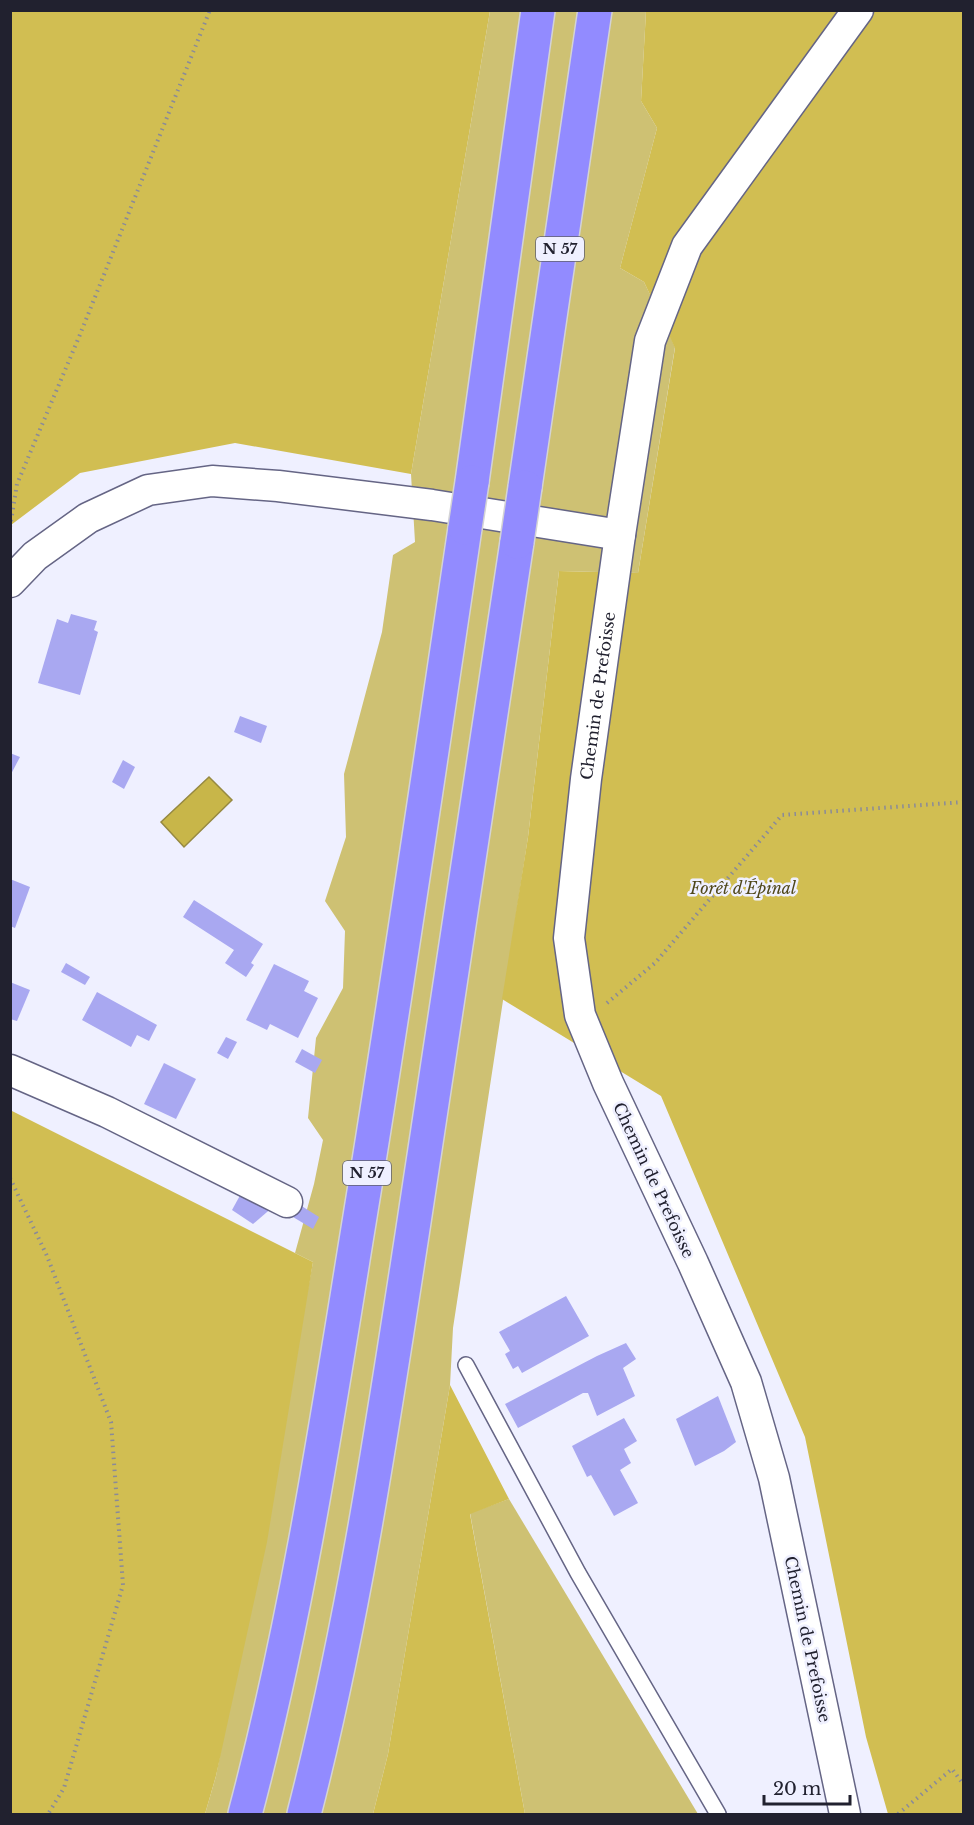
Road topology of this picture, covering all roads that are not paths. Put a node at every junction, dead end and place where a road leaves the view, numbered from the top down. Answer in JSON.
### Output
{"nodes":[{"id":1,"x":538,"y":10,"type":"edge"},
{"id":2,"x":595,"y":10,"type":"edge"},
{"id":3,"x":858,"y":10,"type":"edge"},
{"id":4,"x":620,"y":535,"type":"junction"},
{"id":5,"x":10,"y":582,"type":"edge"},
{"id":6,"x":10,"y":1070,"type":"edge"},
{"id":7,"x":287,"y":1202,"type":"dead end"},
{"id":8,"x":466,"y":1365,"type":"dead end"},
{"id":9,"x":244,"y":1815,"type":"edge"},
{"id":10,"x":304,"y":1815,"type":"edge"},
{"id":11,"x":718,"y":1815,"type":"edge"},
{"id":12,"x":845,"y":1815,"type":"edge"}],
"edges":[{"from":1,"to":9,"type":"highway","number":"N 57","bridge":true},
{"from":2,"to":10,"type":"highway","number":"N 57","bridge":true},
{"from":3,"to":4,"type":"street","name":"Chemin de Prefoisse"},
{"from":4,"to":5,"type":"street"},
{"from":4,"to":12,"type":"street","name":"Chemin de Prefoisse"},
{"from":6,"to":7,"type":"street"},
{"from":8,"to":11,"type":"lane"}]}
